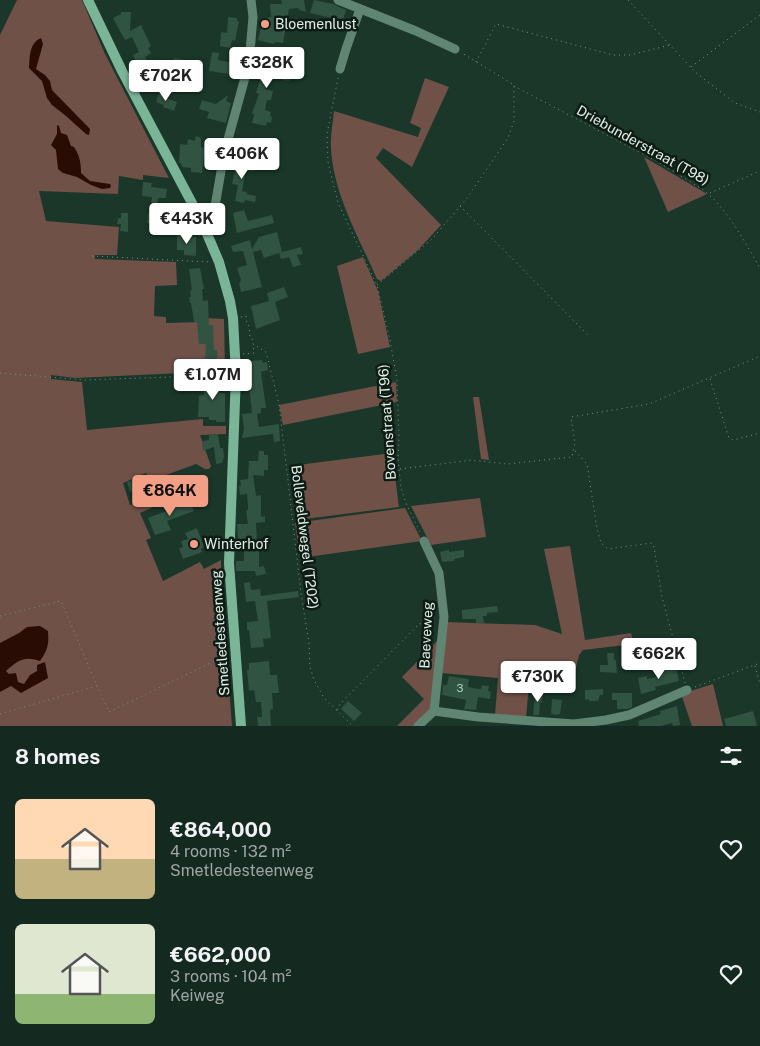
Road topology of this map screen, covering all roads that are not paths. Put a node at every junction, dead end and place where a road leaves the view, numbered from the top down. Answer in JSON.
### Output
{"nodes":[{"id":1,"x":88,"y":0,"type":"edge"},
{"id":2,"x":262,"y":0,"type":"edge"},
{"id":3,"x":338,"y":0,"type":"edge"},
{"id":4,"x":251,"y":1,"type":"edge"},
{"id":5,"x":360,"y":9,"type":"junction"},
{"id":6,"x":455,"y":49,"type":"road end"},
{"id":7,"x":340,"y":69,"type":"road end"},
{"id":8,"x":202,"y":222,"type":"junction"},
{"id":9,"x":424,"y":541,"type":"road end"},
{"id":10,"x":687,"y":690,"type":"road end"},
{"id":11,"x":434,"y":711,"type":"junction"},
{"id":12,"x":241,"y":726,"type":"edge"},
{"id":13,"x":418,"y":726,"type":"edge"}],
"edges":[{"from":1,"to":8,"type":"street","name":"Smetledesteenweg"},
{"from":2,"to":4,"type":"street"},
{"from":3,"to":5,"type":"street"},
{"from":4,"to":8,"type":"street"},
{"from":5,"to":6,"type":"street"},
{"from":5,"to":7,"type":"street"},
{"from":8,"to":12,"type":"street","name":"Smetledesteenweg"},
{"from":9,"to":11,"type":"street","name":"Baeveweg"},
{"from":10,"to":11,"type":"street"},
{"from":11,"to":13,"type":"street"}]}
